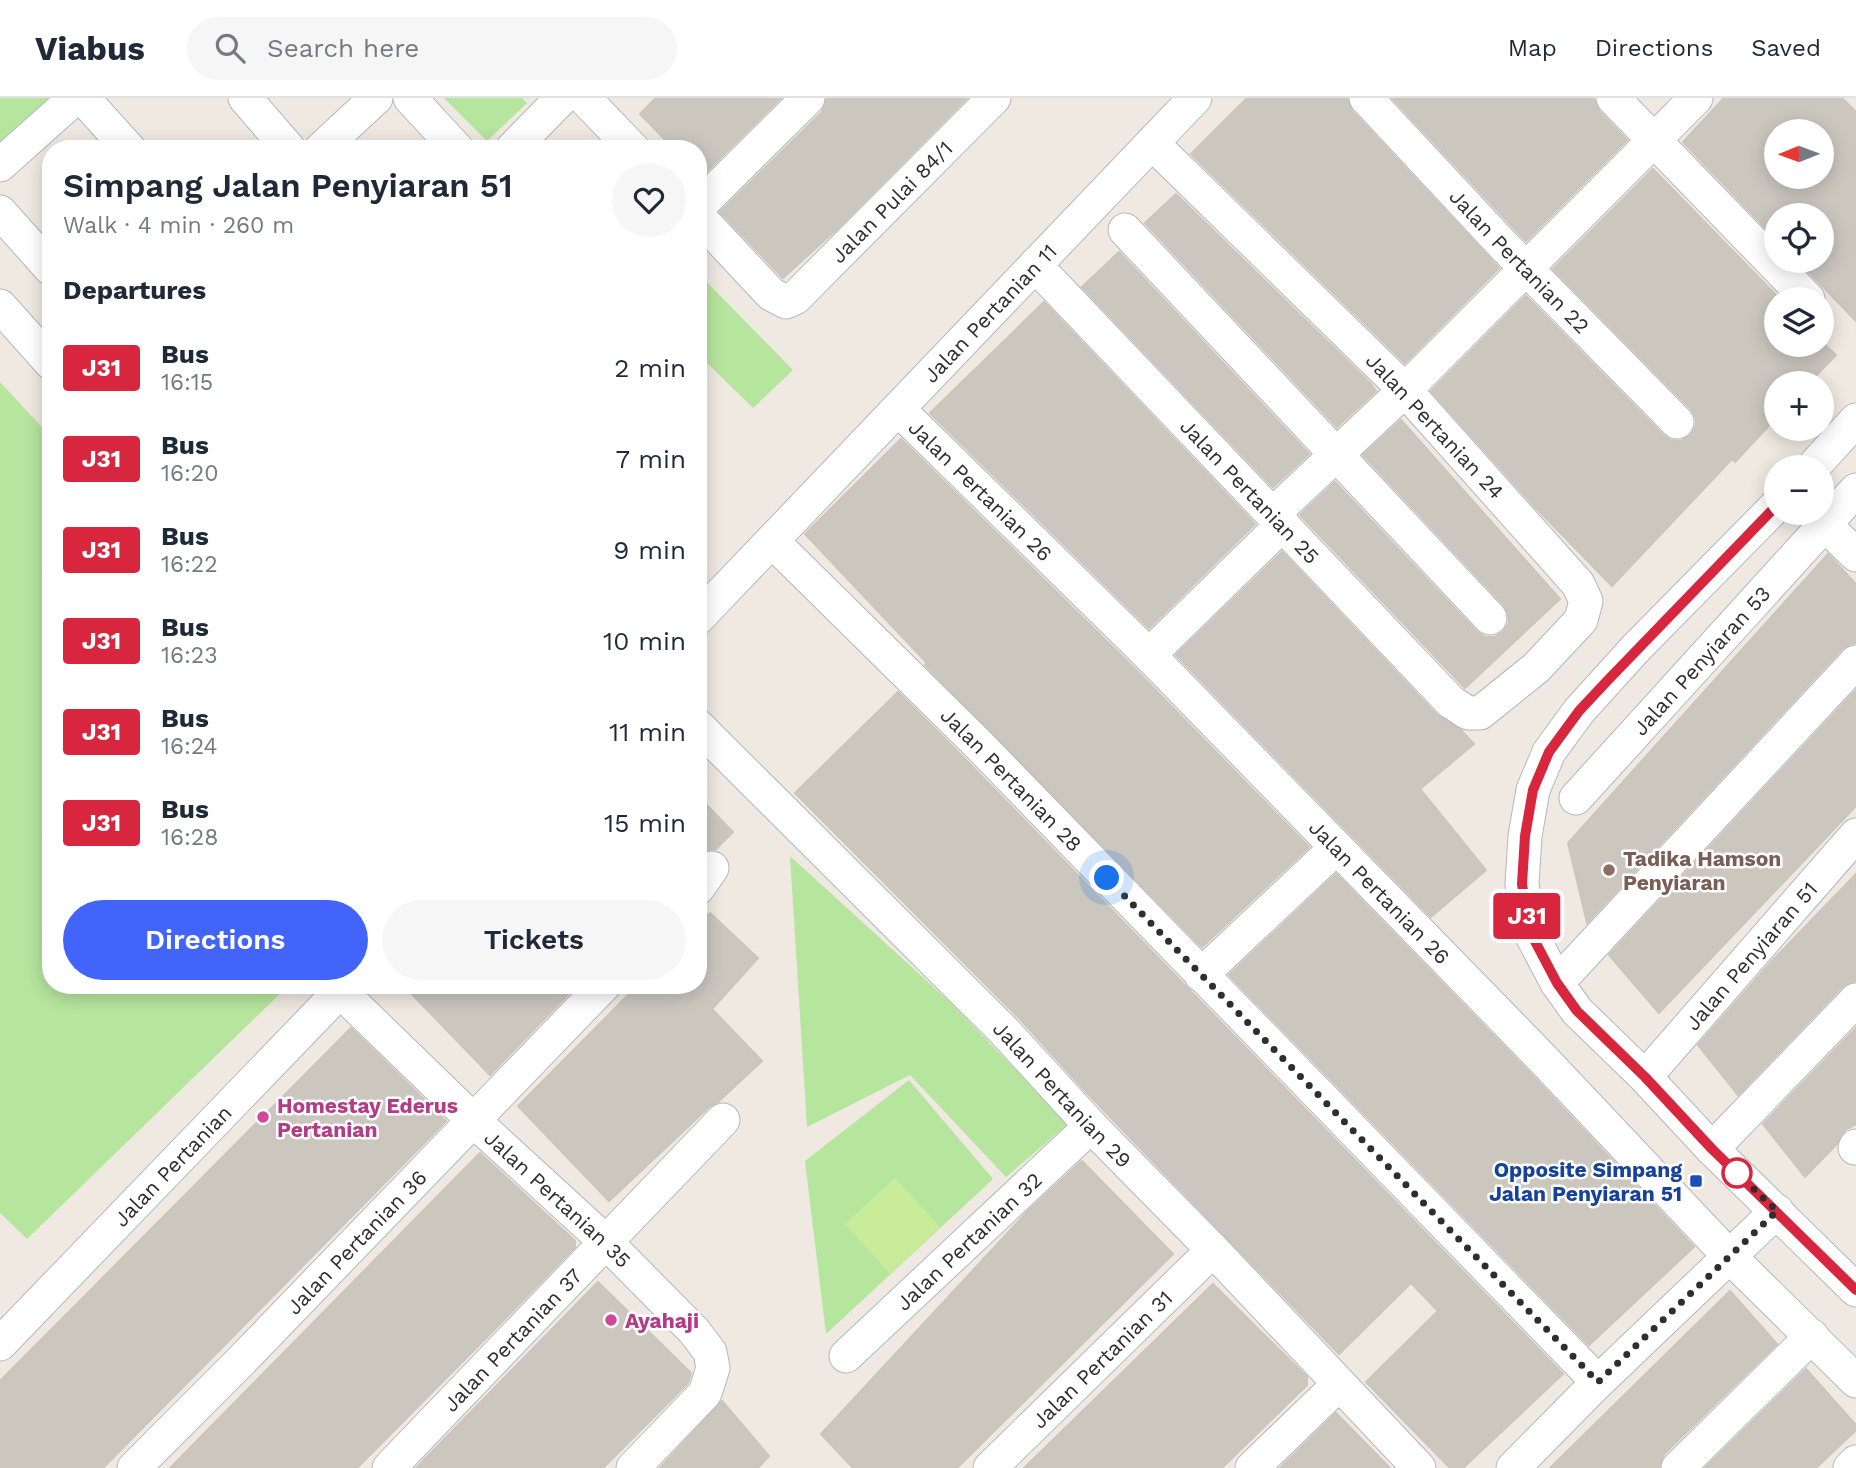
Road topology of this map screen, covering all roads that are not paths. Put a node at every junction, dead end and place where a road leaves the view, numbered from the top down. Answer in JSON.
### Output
{"nodes":[{"id":1,"x":75,"y":98,"type":"edge"},
{"id":2,"x":83,"y":98,"type":"edge"},
{"id":3,"x":245,"y":98,"type":"edge"},
{"id":4,"x":376,"y":98,"type":"edge"},
{"id":5,"x":410,"y":98,"type":"edge"},
{"id":6,"x":562,"y":98,"type":"edge"},
{"id":7,"x":808,"y":98,"type":"edge"},
{"id":8,"x":994,"y":98,"type":"edge"},
{"id":9,"x":1195,"y":98,"type":"edge"},
{"id":10,"x":1366,"y":98,"type":"edge"},
{"id":11,"x":1613,"y":98,"type":"edge"},
{"id":12,"x":1696,"y":98,"type":"edge"},
{"id":13,"x":596,"y":102,"type":"edge"},
{"id":14,"x":121,"y":140,"type":"edge"},
{"id":15,"x":281,"y":140,"type":"edge"},
{"id":16,"x":331,"y":140,"type":"edge"},
{"id":17,"x":449,"y":140,"type":"edge"},
{"id":18,"x":521,"y":140,"type":"edge"},
{"id":19,"x":626,"y":140,"type":"edge"},
{"id":20,"x":1654,"y":141,"type":"junction"},
{"id":21,"x":1152,"y":143,"type":"junction"},
{"id":22,"x":0,"y":165,"type":"edge"},
{"id":23,"x":707,"y":198,"type":"edge"},
{"id":24,"x":0,"y":212,"type":"edge"},
{"id":25,"x":707,"y":226,"type":"edge"},
{"id":26,"x":1125,"y":230,"type":"dead end"},
{"id":27,"x":42,"y":259,"type":"edge"},
{"id":28,"x":1035,"y":265,"type":"junction"},
{"id":29,"x":1527,"y":268,"type":"junction"},
{"id":30,"x":1796,"y":287,"type":"edge"},
{"id":31,"x":0,"y":306,"type":"edge"},
{"id":32,"x":42,"y":353,"type":"edge"},
{"id":33,"x":1405,"y":390,"type":"junction"},
{"id":34,"x":898,"y":409,"type":"junction"},
{"id":35,"x":1856,"y":420,"type":"edge"},
{"id":36,"x":1677,"y":422,"type":"dead end"},
{"id":37,"x":1338,"y":454,"type":"junction"},
{"id":38,"x":1824,"y":455,"type":"edge"},
{"id":39,"x":1856,"y":490,"type":"edge"},
{"id":40,"x":1834,"y":508,"type":"edge"},
{"id":41,"x":1764,"y":518,"type":"edge"},
{"id":42,"x":1278,"y":519,"type":"junction"},
{"id":43,"x":1815,"y":525,"type":"edge"},
{"id":44,"x":1826,"y":525,"type":"edge"},
{"id":45,"x":772,"y":541,"type":"junction"},
{"id":46,"x":1856,"y":555,"type":"edge"},
{"id":47,"x":707,"y":609,"type":"edge"},
{"id":48,"x":1490,"y":618,"type":"dead end"},
{"id":49,"x":1149,"y":655,"type":"junction"},
{"id":50,"x":1856,"y":662,"type":"edge"},
{"id":51,"x":1468,"y":713,"type":"joint"},
{"id":52,"x":707,"y":735,"type":"edge"},
{"id":53,"x":1576,"y":798,"type":"dead end"},
{"id":54,"x":1856,"y":835,"type":"edge"},
{"id":55,"x":1336,"y":848,"type":"junction"},
{"id":56,"x":1201,"y":975,"type":"junction"},
{"id":57,"x":1557,"y":983,"type":"junction"},
{"id":58,"x":337,"y":994,"type":"edge"},
{"id":59,"x":349,"y":994,"type":"edge"},
{"id":60,"x":595,"y":994,"type":"edge"},
{"id":61,"x":1856,"y":1000,"type":"edge"},
{"id":62,"x":1645,"y":1077,"type":"junction"},
{"id":63,"x":473,"y":1120,"type":"junction"},
{"id":64,"x":723,"y":1120,"type":"dead end"},
{"id":65,"x":1091,"y":1126,"type":"junction"},
{"id":66,"x":1712,"y":1149,"type":"junction"},
{"id":67,"x":1777,"y":1211,"type":"junction"},
{"id":68,"x":606,"y":1242,"type":"junction"},
{"id":69,"x":1213,"y":1250,"type":"junction"},
{"id":70,"x":1729,"y":1256,"type":"junction"},
{"id":71,"x":1856,"y":1290,"type":"edge"},
{"id":72,"x":1812,"y":1336,"type":"junction"},
{"id":73,"x":0,"y":1344,"type":"edge"},
{"id":74,"x":846,"y":1356,"type":"dead end"},
{"id":75,"x":1856,"y":1381,"type":"edge"},
{"id":76,"x":1598,"y":1382,"type":"junction"},
{"id":77,"x":1339,"y":1384,"type":"junction"},
{"id":78,"x":1856,"y":1462,"type":"edge"},
{"id":79,"x":993,"y":1467,"type":"edge"},
{"id":80,"x":134,"y":1468,"type":"edge"},
{"id":81,"x":389,"y":1468,"type":"edge"},
{"id":82,"x":633,"y":1468,"type":"edge"},
{"id":83,"x":1252,"y":1468,"type":"edge"},
{"id":84,"x":1419,"y":1468,"type":"edge"},
{"id":85,"x":1513,"y":1468,"type":"edge"},
{"id":86,"x":1678,"y":1468,"type":"edge"},
{"id":87,"x":1850,"y":1468,"type":"edge"}],
"edges":[{"from":1,"to":22,"type":"street"},
{"from":2,"to":14,"type":"street"},
{"from":3,"to":15,"type":"street"},
{"from":4,"to":16,"type":"street"},
{"from":5,"to":17,"type":"street"},
{"from":6,"to":18,"type":"street"},
{"from":7,"to":23,"type":"street"},
{"from":8,"to":25,"type":"street","name":"Jalan Pulai 84/1"},
{"from":9,"to":21,"type":"street","name":"Jalan Pertanian 11"},
{"from":10,"to":29,"type":"street","name":"Jalan Pertanian 22"},
{"from":11,"to":20,"type":"street"},
{"from":12,"to":20,"type":"street"},
{"from":13,"to":19,"type":"street"},
{"from":20,"to":29,"type":"street"},
{"from":20,"to":30,"type":"street"},
{"from":21,"to":28,"type":"street","name":"Jalan Pertanian 11"},
{"from":21,"to":33,"type":"street","name":"Jalan Pertanian 24"},
{"from":24,"to":27,"type":"street"},
{"from":26,"to":37,"type":"street"},
{"from":28,"to":34,"type":"street","name":"Jalan Pertanian 11"},
{"from":28,"to":42,"type":"street","name":"Jalan Pertanian 25"},
{"from":29,"to":33,"type":"street"},
{"from":29,"to":36,"type":"street","name":"Jalan Pertanian 22"},
{"from":31,"to":32,"type":"street"},
{"from":33,"to":37,"type":"street"},
{"from":33,"to":51,"type":"street","name":"Jalan Pertanian 24"},
{"from":34,"to":45,"type":"street","name":"Jalan Pertanian 11"},
{"from":34,"to":49,"type":"street","name":"Jalan Pertanian 26"},
{"from":35,"to":38,"type":"street"},
{"from":37,"to":42,"type":"street"},
{"from":37,"to":48,"type":"street"},
{"from":39,"to":40,"type":"street","name":"Jalan Penyiaran 53"},
{"from":41,"to":57,"type":"street"},
{"from":42,"to":49,"type":"street"},
{"from":42,"to":51,"type":"street","name":"Jalan Pertanian 25"},
{"from":43,"to":53,"type":"street","name":"Jalan Penyiaran 53"},
{"from":44,"to":46,"type":"street"},
{"from":45,"to":47,"type":"street","name":"Jalan Pertanian 11"},
{"from":45,"to":56,"type":"street","name":"Jalan Pertanian 28"},
{"from":49,"to":55,"type":"street","name":"Jalan Pertanian 26"},
{"from":50,"to":57,"type":"street"},
{"from":52,"to":65,"type":"street","name":"Jalan Pertanian 29"},
{"from":54,"to":62,"type":"street","name":"Jalan Penyiaran 51"},
{"from":55,"to":56,"type":"street"},
{"from":55,"to":70,"type":"street","name":"Jalan Pertanian 26"},
{"from":56,"to":76,"type":"street","name":"Jalan Pertanian 28"},
{"from":57,"to":62,"type":"street"},
{"from":58,"to":73,"type":"street","name":"Jalan Pertanian"},
{"from":59,"to":63,"type":"street","name":"Jalan Pertanian 35"},
{"from":60,"to":63,"type":"street","name":"Jalan Pertanian 36"},
{"from":61,"to":66,"type":"street"},
{"from":62,"to":66,"type":"street"},
{"from":63,"to":68,"type":"street","name":"Jalan Pertanian 35"},
{"from":63,"to":80,"type":"street","name":"Jalan Pertanian 36"},
{"from":64,"to":68,"type":"street","name":"Jalan Pertanian 37"},
{"from":65,"to":69,"type":"street","name":"Jalan Pertanian 29"},
{"from":65,"to":74,"type":"street","name":"Jalan Pertanian 32"},
{"from":66,"to":67,"type":"street"},
{"from":67,"to":70,"type":"street"},
{"from":67,"to":71,"type":"street"},
{"from":68,"to":81,"type":"street","name":"Jalan Pertanian 37"},
{"from":68,"to":82,"type":"street","name":"Jalan Pertanian 35"},
{"from":69,"to":77,"type":"street","name":"Jalan Pertanian 29"},
{"from":69,"to":79,"type":"street","name":"Jalan Pertanian 31"},
{"from":70,"to":72,"type":"street","name":"Jalan Pertanian 26"},
{"from":70,"to":76,"type":"street"},
{"from":72,"to":75,"type":"street","name":"Jalan Pertanian 26"},
{"from":72,"to":86,"type":"street"},
{"from":76,"to":85,"type":"street"},
{"from":77,"to":83,"type":"street"},
{"from":77,"to":84,"type":"street","name":"Jalan Pertanian 29"},
{"from":78,"to":87,"type":"street"}]}
